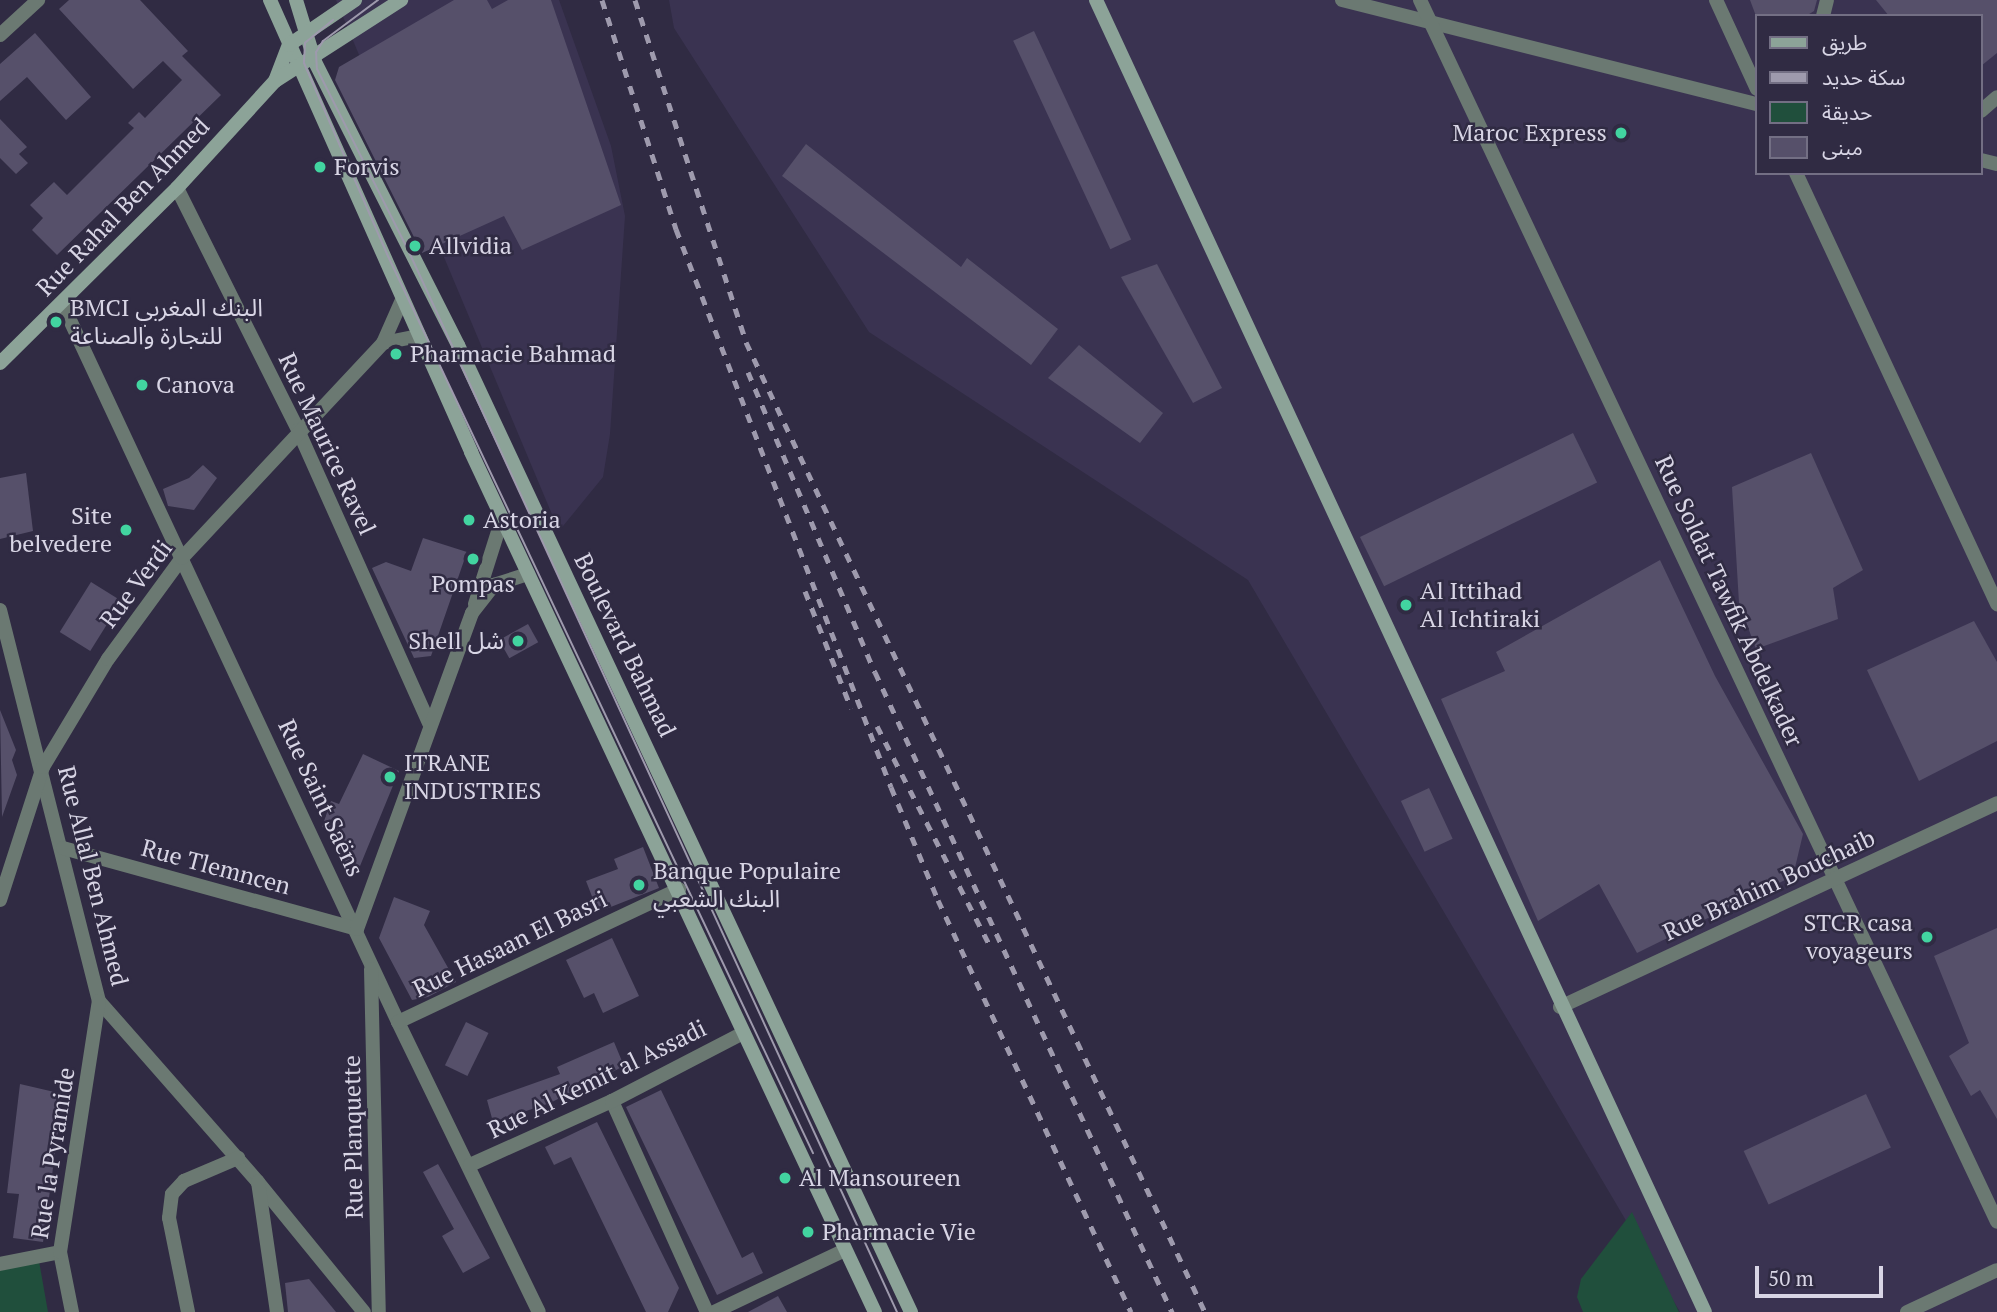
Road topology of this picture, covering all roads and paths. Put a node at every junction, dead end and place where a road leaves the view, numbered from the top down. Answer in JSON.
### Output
{"nodes":[{"id":1,"x":38,"y":0,"type":"edge"},
{"id":2,"x":270,"y":0,"type":"edge"},
{"id":3,"x":296,"y":0,"type":"edge"},
{"id":4,"x":355,"y":0,"type":"edge"},
{"id":5,"x":401,"y":0,"type":"edge"},
{"id":6,"x":1096,"y":0,"type":"edge"},
{"id":7,"x":1342,"y":0,"type":"edge"},
{"id":8,"x":1420,"y":0,"type":"edge"},
{"id":9,"x":1716,"y":0,"type":"edge"},
{"id":10,"x":1429,"y":23,"type":"junction"},
{"id":11,"x":307,"y":30,"type":"junction"},
{"id":12,"x":0,"y":35,"type":"edge"},
{"id":13,"x":289,"y":45,"type":"junction"},
{"id":14,"x":313,"y":54,"type":"junction"},
{"id":15,"x":298,"y":68,"type":"junction"},
{"id":16,"x":275,"y":81,"type":"junction"},
{"id":17,"x":1756,"y":87,"type":"edge"},
{"id":18,"x":1997,"y":97,"type":"edge"},
{"id":19,"x":1756,"y":104,"type":"edge"},
{"id":20,"x":1983,"y":109,"type":"edge"},
{"id":21,"x":1797,"y":175,"type":"edge"},
{"id":22,"x":177,"y":188,"type":"junction"},
{"id":23,"x":402,"y":300,"type":"junction"},
{"id":24,"x":62,"y":303,"type":"junction"},
{"id":25,"x":419,"y":336,"type":"junction"},
{"id":26,"x":383,"y":343,"type":"junction"},
{"id":27,"x":0,"y":363,"type":"edge"},
{"id":28,"x":298,"y":430,"type":"junction"},
{"id":29,"x":502,"y":519,"type":"junction"},
{"id":30,"x":182,"y":558,"type":"junction"},
{"id":31,"x":528,"y":574,"type":"junction"},
{"id":32,"x":1997,"y":604,"type":"edge"},
{"id":33,"x":0,"y":610,"type":"edge"},
{"id":34,"x":472,"y":613,"type":"junction"},
{"id":35,"x":429,"y":723,"type":"junction"},
{"id":36,"x":43,"y":767,"type":"junction"},
{"id":37,"x":1997,"y":803,"type":"edge"},
{"id":38,"x":63,"y":848,"type":"junction"},
{"id":39,"x":1837,"y":880,"type":"junction"},
{"id":40,"x":679,"y":889,"type":"junction"},
{"id":41,"x":0,"y":900,"type":"edge"},
{"id":42,"x":357,"y":929,"type":"junction"},
{"id":43,"x":371,"y":961,"type":"junction"},
{"id":44,"x":99,"y":1001,"type":"junction"},
{"id":45,"x":1560,"y":1007,"type":"junction"},
{"id":46,"x":398,"y":1022,"type":"junction"},
{"id":47,"x":743,"y":1033,"type":"junction"},
{"id":48,"x":612,"y":1101,"type":"junction"},
{"id":49,"x":238,"y":1158,"type":"junction"},
{"id":50,"x":470,"y":1165,"type":"junction"},
{"id":51,"x":257,"y":1181,"type":"junction"},
{"id":52,"x":1997,"y":1222,"type":"edge"},
{"id":53,"x":845,"y":1250,"type":"junction"},
{"id":54,"x":60,"y":1252,"type":"junction"},
{"id":55,"x":0,"y":1264,"type":"edge"},
{"id":56,"x":1997,"y":1270,"type":"edge"},
{"id":57,"x":72,"y":1312,"type":"edge"},
{"id":58,"x":188,"y":1312,"type":"edge"},
{"id":59,"x":278,"y":1312,"type":"edge"},
{"id":60,"x":364,"y":1312,"type":"edge"},
{"id":61,"x":379,"y":1312,"type":"edge"},
{"id":62,"x":539,"y":1312,"type":"edge"},
{"id":63,"x":707,"y":1312,"type":"edge"},
{"id":64,"x":714,"y":1312,"type":"edge"},
{"id":65,"x":875,"y":1312,"type":"edge"},
{"id":66,"x":911,"y":1312,"type":"edge"},
{"id":67,"x":1704,"y":1312,"type":"edge"},
{"id":68,"x":1907,"y":1312,"type":"edge"}],
"edges":[{"from":1,"to":12,"type":"street"},
{"from":2,"to":13,"type":"main road"},
{"from":3,"to":11,"type":"main road","name":"Boulevard Bahmad"},
{"from":4,"to":11,"type":"main road"},
{"from":5,"to":14,"type":"main road"},
{"from":6,"to":45,"type":"main road"},
{"from":7,"to":10,"type":"street"},
{"from":8,"to":10,"type":"street","name":"Rue Soldat Tawfik Abdelkader"},
{"from":9,"to":17,"type":"street"},
{"from":10,"to":19,"type":"street"},
{"from":10,"to":39,"type":"street","name":"Rue Soldat Tawfik Abdelkader"},
{"from":11,"to":13,"type":"main road"},
{"from":11,"to":14,"type":"main road","name":"Boulevard Bahmad"},
{"from":13,"to":15,"type":"main road"},
{"from":13,"to":16,"type":"main road"},
{"from":14,"to":15,"type":"main road"},
{"from":14,"to":66,"type":"main road","name":"Boulevard Bahmad"},
{"from":15,"to":16,"type":"main road"},
{"from":15,"to":23,"type":"main road"},
{"from":16,"to":22,"type":"main road","name":"Rue Rahal Ben Ahmed"},
{"from":18,"to":20,"type":"street"},
{"from":21,"to":32,"type":"street"},
{"from":22,"to":24,"type":"main road","name":"Rue Rahal Ben Ahmed"},
{"from":22,"to":28,"type":"street","name":"Rue Maurice Ravel"},
{"from":23,"to":25,"type":"main road"},
{"from":23,"to":26,"type":"street","name":"Rue Verdi"},
{"from":24,"to":27,"type":"main road","name":"Rue Rahal Ben Ahmed"},
{"from":24,"to":30,"type":"street","name":"Rue Saint Saëns"},
{"from":25,"to":26,"type":"street"},
{"from":25,"to":29,"type":"main road"},
{"from":26,"to":28,"type":"street","name":"Rue Verdi"},
{"from":28,"to":30,"type":"street","name":"Rue Verdi"},
{"from":28,"to":35,"type":"street","name":"Rue Maurice Ravel"},
{"from":29,"to":31,"type":"main road"},
{"from":29,"to":34,"type":"street"},
{"from":30,"to":36,"type":"street","name":"Rue Verdi"},
{"from":30,"to":42,"type":"street","name":"Rue Saint Saëns"},
{"from":31,"to":34,"type":"street"},
{"from":31,"to":40,"type":"main road"},
{"from":33,"to":36,"type":"street","name":"Rue Allal Ben Ahmed"},
{"from":34,"to":35,"type":"street"},
{"from":35,"to":42,"type":"street"},
{"from":36,"to":38,"type":"street","name":"Rue Allal Ben Ahmed"},
{"from":36,"to":41,"type":"street","name":"Rue Verdi"},
{"from":37,"to":39,"type":"street","name":"Rue Brahim Bouchaib"},
{"from":38,"to":42,"type":"street","name":"Rue Tlemncen"},
{"from":38,"to":44,"type":"street","name":"Rue Allal Ben Ahmed"},
{"from":39,"to":45,"type":"street","name":"Rue Brahim Bouchaib"},
{"from":39,"to":52,"type":"street","name":"Rue Soldat Tawfik Abdelkader"},
{"from":40,"to":46,"type":"street","name":"Rue Hasaan El Basri"},
{"from":40,"to":47,"type":"main road"},
{"from":42,"to":43,"type":"street","name":"Rue Saint Saëns"},
{"from":43,"to":46,"type":"street","name":"Rue Saint Saëns"},
{"from":43,"to":61,"type":"street","name":"Rue Planquette"},
{"from":44,"to":49,"type":"street","name":"Rue Allal Ben Ahmed"},
{"from":44,"to":54,"type":"street","name":"Rue la Pyramide"},
{"from":45,"to":67,"type":"main road"},
{"from":46,"to":50,"type":"street","name":"Rue Saint Saëns"},
{"from":47,"to":48,"type":"street","name":"Rue Al Kemit al Assadi"},
{"from":47,"to":53,"type":"main road"},
{"from":48,"to":50,"type":"street","name":"Rue Al Kemit al Assadi"},
{"from":48,"to":63,"type":"street"},
{"from":49,"to":51,"type":"street","name":"Rue Allal Ben Ahmed"},
{"from":49,"to":58,"type":"street"},
{"from":50,"to":62,"type":"street","name":"Rue Saint Saëns"},
{"from":51,"to":59,"type":"street"},
{"from":51,"to":60,"type":"street","name":"Rue Allal Ben Ahmed"},
{"from":53,"to":64,"type":"street"},
{"from":53,"to":65,"type":"main road"},
{"from":54,"to":55,"type":"street"},
{"from":54,"to":57,"type":"street","name":"Rue la Pyramide"},
{"from":56,"to":68,"type":"street"}]}
